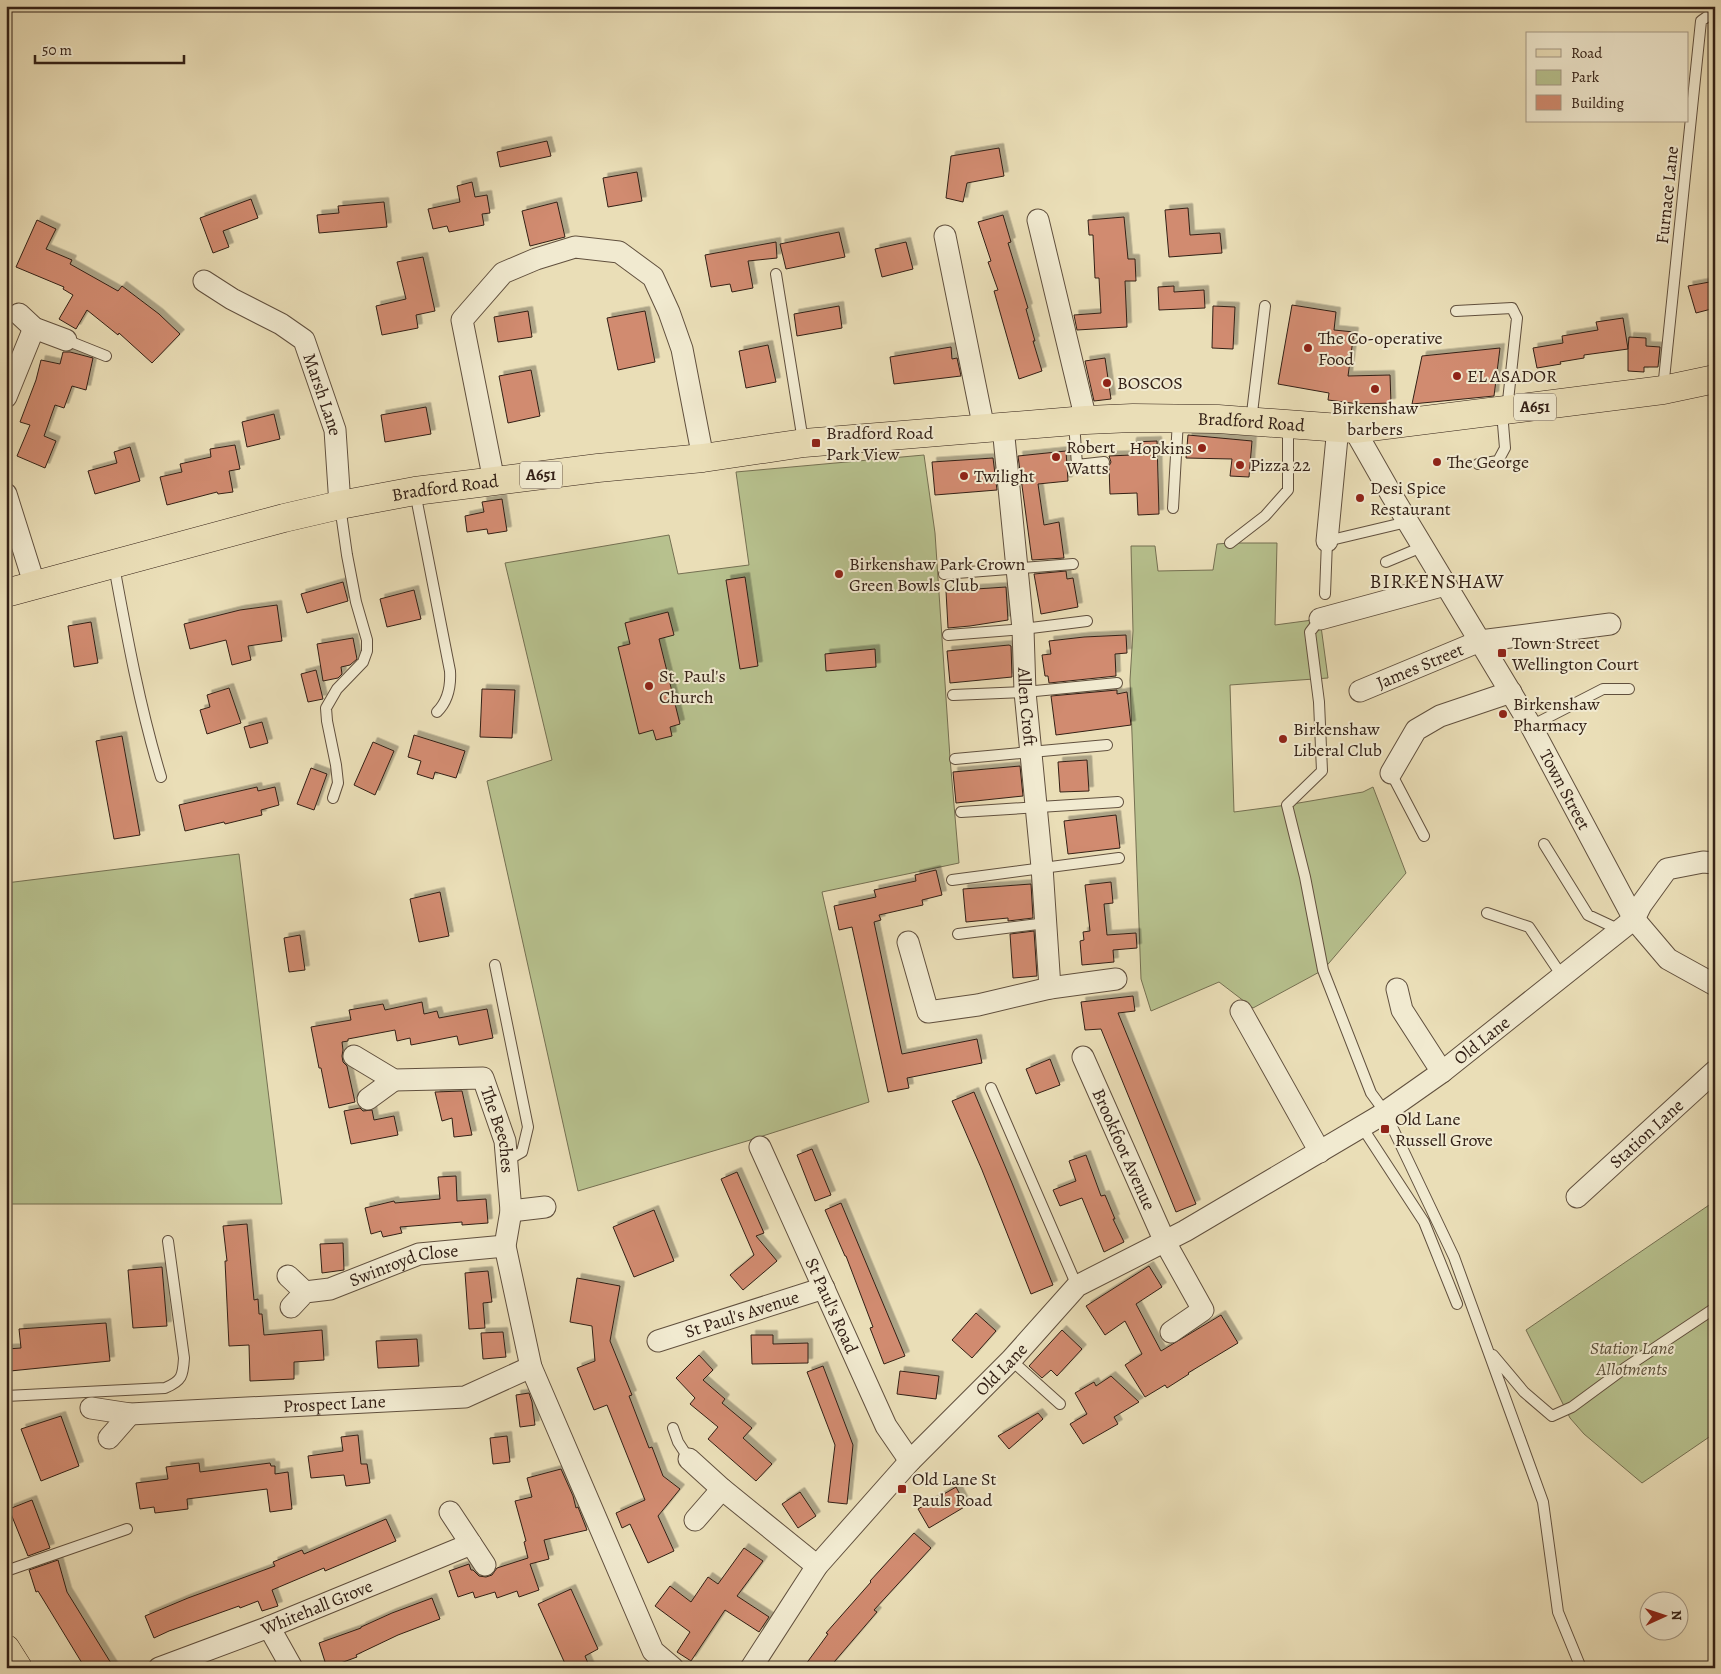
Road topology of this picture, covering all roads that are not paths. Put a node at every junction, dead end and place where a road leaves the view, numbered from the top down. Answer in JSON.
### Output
{"nodes":[{"id":1,"x":1715,"y":12,"type":"edge"},
{"id":2,"x":1038,"y":220,"type":"dead end"},
{"id":3,"x":945,"y":236,"type":"dead end"},
{"id":4,"x":776,"y":274,"type":"dead end"},
{"id":5,"x":204,"y":281,"type":"dead end"},
{"id":6,"x":1265,"y":306,"type":"dead end"},
{"id":7,"x":1456,"y":311,"type":"dead end"},
{"id":8,"x":66,"y":340,"type":"joint"},
{"id":9,"x":106,"y":356,"type":"dead end"},
{"id":10,"x":1715,"y":379,"type":"edge"},
{"id":11,"x":1663,"y":390,"type":"junction"},
{"id":12,"x":6,"y":397,"type":"edge"},
{"id":13,"x":1505,"y":411,"type":"junction"},
{"id":14,"x":1178,"y":418,"type":"junction"},
{"id":15,"x":1080,"y":420,"type":"junction"},
{"id":16,"x":1251,"y":422,"type":"junction"},
{"id":17,"x":1288,"y":424,"type":"junction"},
{"id":18,"x":993,"y":428,"type":"junction"},
{"id":19,"x":1346,"y":428,"type":"junction"},
{"id":20,"x":804,"y":443,"type":"junction"},
{"id":21,"x":703,"y":458,"type":"junction"},
{"id":22,"x":1104,"y":462,"type":"dead end"},
{"id":23,"x":1478,"y":464,"type":"dead end"},
{"id":24,"x":494,"y":481,"type":"junction"},
{"id":25,"x":415,"y":491,"type":"junction"},
{"id":26,"x":6,"y":494,"type":"edge"},
{"id":27,"x":340,"y":505,"type":"junction"},
{"id":28,"x":1173,"y":508,"type":"dead end"},
{"id":29,"x":1407,"y":522,"type":"junction"},
{"id":30,"x":1327,"y":541,"type":"junction"},
{"id":31,"x":1230,"y":543,"type":"dead end"},
{"id":32,"x":1422,"y":547,"type":"junction"},
{"id":33,"x":1386,"y":562,"type":"dead end"},
{"id":34,"x":1072,"y":564,"type":"dead end"},
{"id":35,"x":114,"y":565,"type":"junction"},
{"id":36,"x":1016,"y":568,"type":"junction"},
{"id":37,"x":944,"y":574,"type":"dead end"},
{"id":38,"x":1445,"y":585,"type":"junction"},
{"id":39,"x":35,"y":586,"type":"junction"},
{"id":40,"x":6,"y":593,"type":"edge"},
{"id":41,"x":1325,"y":594,"type":"dead end"},
{"id":42,"x":1320,"y":619,"type":"joint"},
{"id":43,"x":1088,"y":621,"type":"dead end"},
{"id":44,"x":1610,"y":624,"type":"dead end"},
{"id":45,"x":1023,"y":629,"type":"junction"},
{"id":46,"x":948,"y":635,"type":"dead end"},
{"id":47,"x":1480,"y":641,"type":"junction"},
{"id":48,"x":1117,"y":683,"type":"dead end"},
{"id":49,"x":1629,"y":689,"type":"dead end"},
{"id":50,"x":1360,"y":690,"type":"dead end"},
{"id":51,"x":1025,"y":692,"type":"junction"},
{"id":52,"x":1511,"y":692,"type":"junction"},
{"id":53,"x":953,"y":695,"type":"dead end"},
{"id":54,"x":437,"y":712,"type":"dead end"},
{"id":55,"x":1531,"y":726,"type":"junction"},
{"id":56,"x":1107,"y":745,"type":"dead end"},
{"id":57,"x":1030,"y":752,"type":"junction"},
{"id":58,"x":956,"y":759,"type":"dead end"},
{"id":59,"x":1391,"y":773,"type":"joint"},
{"id":60,"x":161,"y":777,"type":"dead end"},
{"id":61,"x":333,"y":798,"type":"dead end"},
{"id":62,"x":1118,"y":802,"type":"dead end"},
{"id":63,"x":1035,"y":808,"type":"junction"},
{"id":64,"x":961,"y":812,"type":"dead end"},
{"id":65,"x":1424,"y":836,"type":"dead end"},
{"id":66,"x":1544,"y":844,"type":"dead end"},
{"id":67,"x":1119,"y":858,"type":"dead end"},
{"id":68,"x":1715,"y":863,"type":"edge"},
{"id":69,"x":1042,"y":867,"type":"junction"},
{"id":70,"x":952,"y":880,"type":"dead end"},
{"id":71,"x":1488,"y":913,"type":"dead end"},
{"id":72,"x":1046,"y":923,"type":"junction"},
{"id":73,"x":1627,"y":924,"type":"junction"},
{"id":74,"x":958,"y":934,"type":"dead end"},
{"id":75,"x":908,"y":942,"type":"dead end"},
{"id":76,"x":495,"y":966,"type":"dead end"},
{"id":77,"x":1562,"y":976,"type":"junction"},
{"id":78,"x":1116,"y":979,"type":"dead end"},
{"id":79,"x":1715,"y":985,"type":"edge"},
{"id":80,"x":1050,"y":988,"type":"junction"},
{"id":81,"x":1397,"y":990,"type":"dead end"},
{"id":82,"x":1241,"y":1011,"type":"dead end"},
{"id":83,"x":354,"y":1056,"type":"dead end"},
{"id":84,"x":1083,"y":1057,"type":"dead end"},
{"id":85,"x":1715,"y":1071,"type":"edge"},
{"id":86,"x":1442,"y":1072,"type":"junction"},
{"id":87,"x":394,"y":1080,"type":"junction"},
{"id":88,"x":991,"y":1088,"type":"dead end"},
{"id":89,"x":368,"y":1099,"type":"dead end"},
{"id":90,"x":1385,"y":1112,"type":"junction"},
{"id":91,"x":1362,"y":1127,"type":"junction"},
{"id":92,"x":760,"y":1147,"type":"dead end"},
{"id":93,"x":1320,"y":1152,"type":"junction"},
{"id":94,"x":506,"y":1161,"type":"junction"},
{"id":95,"x":1577,"y":1197,"type":"dead end"},
{"id":96,"x":546,"y":1207,"type":"dead end"},
{"id":97,"x":511,"y":1211,"type":"junction"},
{"id":98,"x":168,"y":1241,"type":"dead end"},
{"id":99,"x":1165,"y":1242,"type":"junction"},
{"id":100,"x":505,"y":1246,"type":"junction"},
{"id":101,"x":288,"y":1276,"type":"dead end"},
{"id":102,"x":1077,"y":1286,"type":"junction"},
{"id":103,"x":824,"y":1288,"type":"junction"},
{"id":104,"x":1457,"y":1304,"type":"dead end"},
{"id":105,"x":1715,"y":1308,"type":"edge"},
{"id":106,"x":1171,"y":1332,"type":"dead end"},
{"id":107,"x":658,"y":1341,"type":"dead end"},
{"id":108,"x":1488,"y":1349,"type":"junction"},
{"id":109,"x":1010,"y":1360,"type":"junction"},
{"id":110,"x":531,"y":1367,"type":"junction"},
{"id":111,"x":6,"y":1396,"type":"edge"},
{"id":112,"x":1060,"y":1404,"type":"dead end"},
{"id":113,"x":91,"y":1408,"type":"dead end"},
{"id":114,"x":130,"y":1414,"type":"junction"},
{"id":115,"x":673,"y":1428,"type":"dead end"},
{"id":116,"x":109,"y":1438,"type":"dead end"},
{"id":117,"x":689,"y":1459,"type":"joint"},
{"id":118,"x":910,"y":1461,"type":"junction"},
{"id":119,"x":722,"y":1489,"type":"junction"},
{"id":120,"x":450,"y":1512,"type":"dead end"},
{"id":121,"x":695,"y":1520,"type":"dead end"},
{"id":122,"x":127,"y":1529,"type":"dead end"},
{"id":123,"x":471,"y":1544,"type":"junction"},
{"id":124,"x":485,"y":1565,"type":"dead end"},
{"id":125,"x":817,"y":1566,"type":"junction"},
{"id":126,"x":6,"y":1571,"type":"edge"},
{"id":127,"x":269,"y":1627,"type":"junction"},
{"id":128,"x":6,"y":1649,"type":"edge"},
{"id":129,"x":18,"y":1668,"type":"edge"},
{"id":130,"x":159,"y":1668,"type":"edge"},
{"id":131,"x":292,"y":1668,"type":"edge"},
{"id":132,"x":673,"y":1668,"type":"edge"},
{"id":133,"x":751,"y":1668,"type":"edge"},
{"id":134,"x":1581,"y":1668,"type":"edge"}],
"edges":[{"from":1,"to":11,"type":"lane","name":"Furnace Lane"},
{"from":2,"to":15,"type":"street"},
{"from":3,"to":18,"type":"street"},
{"from":4,"to":20,"type":"lane"},
{"from":5,"to":27,"type":"street","name":"Marsh Lane"},
{"from":6,"to":16,"type":"lane"},
{"from":7,"to":13,"type":"lane"},
{"from":8,"to":9,"type":"lane"},
{"from":8,"to":12,"type":"street"},
{"from":10,"to":11,"type":"main road","name":"Bradford Road","number":"A651"},
{"from":11,"to":13,"type":"main road","name":"Bradford Road","number":"A651"},
{"from":13,"to":19,"type":"main road","name":"Bradford Road","number":"A651"},
{"from":13,"to":23,"type":"lane"},
{"from":14,"to":15,"type":"main road","name":"Bradford Road","number":"A651"},
{"from":14,"to":16,"type":"main road","name":"Bradford Road","number":"A651"},
{"from":14,"to":28,"type":"lane"},
{"from":15,"to":18,"type":"main road","name":"Bradford Road","number":"A651"},
{"from":15,"to":22,"type":"lane"},
{"from":16,"to":17,"type":"main road","name":"Bradford Road","number":"A651"},
{"from":17,"to":19,"type":"main road","name":"Bradford Road","number":"A651"},
{"from":17,"to":31,"type":"lane"},
{"from":18,"to":20,"type":"main road","name":"Bradford Road","number":"A651"},
{"from":18,"to":36,"type":"street","name":"Allen Croft"},
{"from":19,"to":29,"type":"street","name":"Town Street"},
{"from":19,"to":30,"type":"street"},
{"from":20,"to":21,"type":"main road","name":"Bradford Road","number":"A651"},
{"from":21,"to":24,"type":"main road","name":"Bradford Road","number":"A651"},
{"from":21,"to":24,"type":"street"},
{"from":24,"to":25,"type":"main road","name":"Bradford Road","number":"A651"},
{"from":25,"to":27,"type":"main road","name":"Bradford Road","number":"A651"},
{"from":25,"to":54,"type":"lane"},
{"from":26,"to":39,"type":"street"},
{"from":27,"to":35,"type":"main road","name":"Bradford Road","number":"A651"},
{"from":27,"to":61,"type":"lane"},
{"from":29,"to":30,"type":"lane"},
{"from":29,"to":32,"type":"street","name":"Town Street"},
{"from":30,"to":41,"type":"lane"},
{"from":32,"to":33,"type":"lane"},
{"from":32,"to":38,"type":"street","name":"Town Street"},
{"from":34,"to":36,"type":"lane"},
{"from":35,"to":39,"type":"main road","name":"Bradford Road","number":"A651"},
{"from":35,"to":60,"type":"lane"},
{"from":36,"to":37,"type":"lane"},
{"from":36,"to":45,"type":"street","name":"Allen Croft"},
{"from":38,"to":42,"type":"street"},
{"from":38,"to":47,"type":"street","name":"Town Street"},
{"from":39,"to":40,"type":"main road","name":"Bradford Road","number":"A651"},
{"from":42,"to":90,"type":"lane"},
{"from":43,"to":45,"type":"lane"},
{"from":44,"to":47,"type":"street","name":"James Street"},
{"from":45,"to":46,"type":"lane"},
{"from":45,"to":51,"type":"street","name":"Allen Croft"},
{"from":47,"to":50,"type":"street","name":"James Street"},
{"from":47,"to":52,"type":"street","name":"Town Street"},
{"from":48,"to":51,"type":"lane"},
{"from":49,"to":55,"type":"lane"},
{"from":51,"to":53,"type":"lane"},
{"from":51,"to":57,"type":"street","name":"Allen Croft"},
{"from":52,"to":55,"type":"street","name":"Town Street"},
{"from":52,"to":59,"type":"street"},
{"from":55,"to":73,"type":"street","name":"Town Street"},
{"from":56,"to":57,"type":"lane"},
{"from":57,"to":58,"type":"lane"},
{"from":57,"to":63,"type":"street","name":"Allen Croft"},
{"from":59,"to":65,"type":"lane"},
{"from":62,"to":63,"type":"lane"},
{"from":63,"to":64,"type":"lane"},
{"from":63,"to":69,"type":"street","name":"Allen Croft"},
{"from":66,"to":73,"type":"lane"},
{"from":67,"to":69,"type":"lane"},
{"from":68,"to":73,"type":"street","name":"Old Lane"},
{"from":69,"to":70,"type":"lane"},
{"from":69,"to":72,"type":"street","name":"Allen Croft"},
{"from":71,"to":77,"type":"lane"},
{"from":72,"to":74,"type":"lane"},
{"from":72,"to":80,"type":"street","name":"Allen Croft"},
{"from":73,"to":77,"type":"street","name":"Old Lane"},
{"from":73,"to":79,"type":"street"},
{"from":75,"to":80,"type":"street"},
{"from":76,"to":94,"type":"lane"},
{"from":77,"to":86,"type":"street","name":"Old Lane"},
{"from":78,"to":80,"type":"street"},
{"from":81,"to":86,"type":"street"},
{"from":82,"to":93,"type":"street"},
{"from":83,"to":87,"type":"street"},
{"from":84,"to":99,"type":"street","name":"Brookfoot Avenue"},
{"from":85,"to":95,"type":"street","name":"Station Lane"},
{"from":86,"to":90,"type":"street","name":"Old Lane"},
{"from":87,"to":89,"type":"street"},
{"from":87,"to":94,"type":"street","name":"The Beeches"},
{"from":88,"to":102,"type":"lane"},
{"from":90,"to":91,"type":"street","name":"Old Lane"},
{"from":90,"to":108,"type":"lane"},
{"from":91,"to":93,"type":"street","name":"Old Lane"},
{"from":91,"to":104,"type":"lane"},
{"from":92,"to":103,"type":"street","name":"St Paul's Road"},
{"from":93,"to":99,"type":"street","name":"Old Lane"},
{"from":94,"to":97,"type":"street","name":"The Beeches"},
{"from":96,"to":97,"type":"street"},
{"from":97,"to":100,"type":"street"},
{"from":98,"to":111,"type":"lane"},
{"from":99,"to":102,"type":"street","name":"Old Lane"},
{"from":99,"to":106,"type":"street","name":"Brookfoot Avenue"},
{"from":100,"to":101,"type":"street","name":"Swinroyd Close"},
{"from":100,"to":110,"type":"street"},
{"from":102,"to":109,"type":"street","name":"Old Lane"},
{"from":103,"to":107,"type":"street","name":"St Paul's Avenue"},
{"from":103,"to":118,"type":"street","name":"St Paul's Road"},
{"from":105,"to":108,"type":"lane"},
{"from":108,"to":134,"type":"lane"},
{"from":109,"to":112,"type":"lane"},
{"from":109,"to":118,"type":"street","name":"Old Lane"},
{"from":110,"to":114,"type":"street","name":"Prospect Lane"},
{"from":110,"to":132,"type":"street"},
{"from":113,"to":114,"type":"street","name":"Prospect Lane"},
{"from":114,"to":116,"type":"street"},
{"from":115,"to":117,"type":"lane"},
{"from":117,"to":119,"type":"street"},
{"from":118,"to":125,"type":"street","name":"Old Lane"},
{"from":119,"to":121,"type":"street"},
{"from":119,"to":125,"type":"street"},
{"from":120,"to":123,"type":"street"},
{"from":122,"to":126,"type":"lane"},
{"from":123,"to":124,"type":"street"},
{"from":123,"to":127,"type":"street","name":"Whitehall Grove"},
{"from":125,"to":133,"type":"street","name":"Old Lane"},
{"from":127,"to":130,"type":"street","name":"Whitehall Grove"},
{"from":127,"to":131,"type":"street"},
{"from":128,"to":129,"type":"main road"}]}
